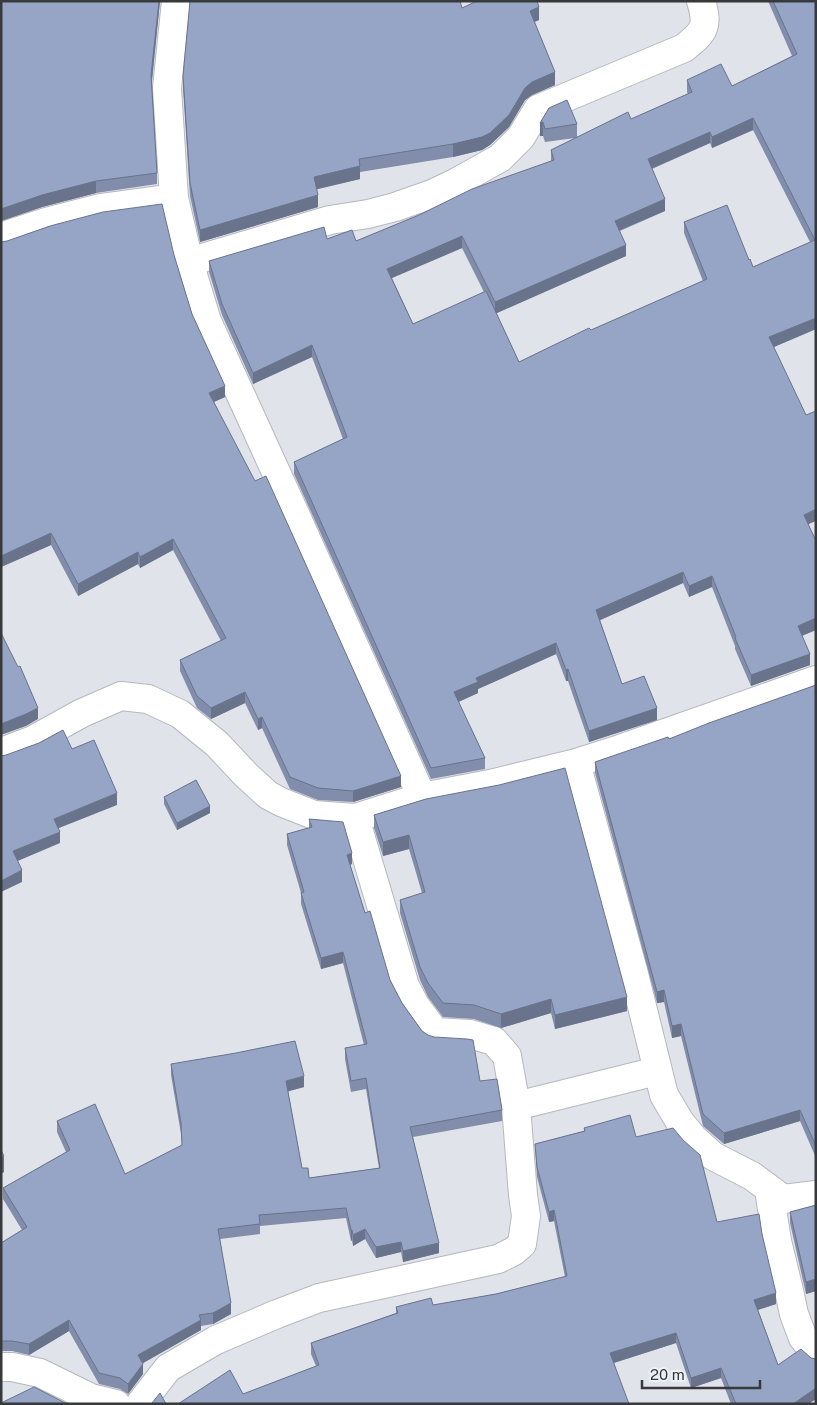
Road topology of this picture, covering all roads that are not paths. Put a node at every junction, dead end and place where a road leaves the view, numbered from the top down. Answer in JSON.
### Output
{"nodes":[{"id":1,"x":176,"y":1,"type":"edge"},
{"id":2,"x":702,"y":1,"type":"edge"},
{"id":3,"x":174,"y":198,"type":"junction"},
{"id":4,"x":5,"y":228,"type":"edge"},
{"id":5,"x":189,"y":262,"type":"junction"},
{"id":6,"x":816,"y":680,"type":"edge"},
{"id":7,"x":1,"y":752,"type":"edge"},
{"id":8,"x":576,"y":763,"type":"junction"},
{"id":9,"x":422,"y":797,"type":"junction"},
{"id":10,"x":355,"y":818,"type":"junction"},
{"id":11,"x":657,"y":1071,"type":"junction"},
{"id":12,"x":516,"y":1106,"type":"junction"},
{"id":13,"x":816,"y":1195,"type":"edge"},
{"id":14,"x":783,"y":1199,"type":"junction"},
{"id":15,"x":816,"y":1354,"type":"edge"},
{"id":16,"x":1,"y":1367,"type":"edge"},
{"id":17,"x":116,"y":1404,"type":"edge"},
{"id":18,"x":140,"y":1404,"type":"edge"}],
"edges":[{"from":1,"to":3,"type":"street"},
{"from":2,"to":5,"type":"street"},
{"from":3,"to":4,"type":"street"},
{"from":3,"to":5,"type":"street"},
{"from":5,"to":9,"type":"street"},
{"from":6,"to":8,"type":"street"},
{"from":7,"to":10,"type":"street"},
{"from":8,"to":9,"type":"street"},
{"from":8,"to":11,"type":"street"},
{"from":9,"to":10,"type":"street"},
{"from":10,"to":12,"type":"street"},
{"from":11,"to":12,"type":"street"},
{"from":11,"to":14,"type":"street"},
{"from":12,"to":18,"type":"street"},
{"from":13,"to":14,"type":"street"},
{"from":14,"to":15,"type":"street"},
{"from":16,"to":17,"type":"street"}]}
